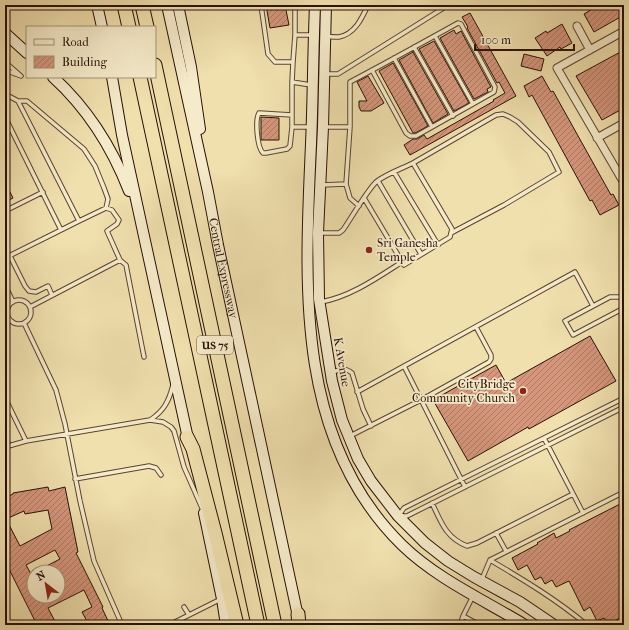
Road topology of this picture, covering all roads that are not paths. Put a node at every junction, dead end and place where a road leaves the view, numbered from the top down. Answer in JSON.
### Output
{"nodes":[{"id":1,"x":97,"y":5,"type":"edge"},
{"id":2,"x":124,"y":5,"type":"edge"},
{"id":3,"x":142,"y":5,"type":"edge"},
{"id":4,"x":168,"y":5,"type":"edge"},
{"id":5,"x":178,"y":5,"type":"edge"},
{"id":6,"x":261,"y":5,"type":"edge"},
{"id":7,"x":295,"y":5,"type":"edge"},
{"id":8,"x":315,"y":5,"type":"edge"},
{"id":9,"x":326,"y":5,"type":"edge"},
{"id":10,"x":368,"y":5,"type":"edge"},
{"id":11,"x":445,"y":5,"type":"edge"},
{"id":12,"x":102,"y":26,"type":"edge"},
{"id":13,"x":129,"y":26,"type":"edge"},
{"id":14,"x":147,"y":26,"type":"edge"},
{"id":15,"x":577,"y":26,"type":"dead end"},
{"id":16,"x":624,"y":31,"type":"edge"},
{"id":17,"x":5,"y":33,"type":"edge"},
{"id":18,"x":295,"y":35,"type":"junction"},
{"id":19,"x":314,"y":35,"type":"junction"},
{"id":20,"x":325,"y":36,"type":"junction"},
{"id":21,"x":435,"y":36,"type":"junction"},
{"id":22,"x":414,"y":47,"type":"junction"},
{"id":23,"x":590,"y":50,"type":"junction"},
{"id":24,"x":26,"y":52,"type":"edge"},
{"id":25,"x":394,"y":58,"type":"junction"},
{"id":26,"x":5,"y":62,"type":"edge"},
{"id":27,"x":292,"y":62,"type":"junction"},
{"id":28,"x":5,"y":70,"type":"edge"},
{"id":29,"x":156,"y":70,"type":"edge"},
{"id":30,"x":372,"y":70,"type":"junction"},
{"id":31,"x":324,"y":74,"type":"junction"},
{"id":32,"x":55,"y":78,"type":"edge"},
{"id":33,"x":112,"y":78,"type":"edge"},
{"id":34,"x":140,"y":78,"type":"edge"},
{"id":35,"x":292,"y":82,"type":"junction"},
{"id":36,"x":312,"y":85,"type":"junction"},
{"id":37,"x":5,"y":94,"type":"edge"},
{"id":38,"x":18,"y":101,"type":"junction"},
{"id":39,"x":473,"y":104,"type":"junction"},
{"id":40,"x":292,"y":115,"type":"junction"},
{"id":41,"x":453,"y":116,"type":"junction"},
{"id":42,"x":5,"y":117,"type":"edge"},
{"id":43,"x":624,"y":123,"type":"edge"},
{"id":44,"x":292,"y":127,"type":"junction"},
{"id":45,"x":312,"y":127,"type":"junction"},
{"id":46,"x":323,"y":127,"type":"junction"},
{"id":47,"x":350,"y":127,"type":"junction"},
{"id":48,"x":432,"y":127,"type":"junction"},
{"id":49,"x":598,"y":138,"type":"junction"},
{"id":50,"x":413,"y":163,"type":"junction"},
{"id":51,"x":394,"y":172,"type":"junction"},
{"id":52,"x":378,"y":181,"type":"junction"},
{"id":53,"x":624,"y":183,"type":"edge"},
{"id":54,"x":346,"y":184,"type":"junction"},
{"id":55,"x":320,"y":185,"type":"junction"},
{"id":56,"x":43,"y":192,"type":"junction"},
{"id":57,"x":364,"y":198,"type":"junction"},
{"id":58,"x":209,"y":200,"type":"junction"},
{"id":59,"x":359,"y":206,"type":"junction"},
{"id":60,"x":106,"y":208,"type":"junction"},
{"id":61,"x":5,"y":211,"type":"edge"},
{"id":62,"x":140,"y":220,"type":"junction"},
{"id":63,"x":79,"y":221,"type":"junction"},
{"id":64,"x":61,"y":230,"type":"junction"},
{"id":65,"x":318,"y":233,"type":"junction"},
{"id":66,"x":451,"y":233,"type":"junction"},
{"id":67,"x":438,"y":245,"type":"junction"},
{"id":68,"x":421,"y":254,"type":"junction"},
{"id":69,"x":10,"y":256,"type":"junction"},
{"id":70,"x":5,"y":258,"type":"edge"},
{"id":71,"x":120,"y":260,"type":"junction"},
{"id":72,"x":402,"y":262,"type":"junction"},
{"id":73,"x":5,"y":285,"type":"edge"},
{"id":74,"x":52,"y":295,"type":"junction"},
{"id":75,"x":624,"y":299,"type":"edge"},
{"id":76,"x":13,"y":302,"type":"junction"},
{"id":77,"x":320,"y":302,"type":"junction"},
{"id":78,"x":593,"y":306,"type":"junction"},
{"id":79,"x":30,"y":307,"type":"junction"},
{"id":80,"x":624,"y":308,"type":"edge"},
{"id":81,"x":7,"y":318,"type":"edge"},
{"id":82,"x":24,"y":323,"type":"junction"},
{"id":83,"x":476,"y":327,"type":"junction"},
{"id":84,"x":144,"y":357,"type":"dead end"},
{"id":85,"x":404,"y":366,"type":"junction"},
{"id":86,"x":330,"y":373,"type":"junction"},
{"id":87,"x":175,"y":380,"type":"junction"},
{"id":88,"x":357,"y":392,"type":"junction"},
{"id":89,"x":5,"y":398,"type":"edge"},
{"id":90,"x":624,"y":398,"type":"edge"},
{"id":91,"x":421,"y":400,"type":"junction"},
{"id":92,"x":624,"y":407,"type":"edge"},
{"id":93,"x":150,"y":420,"type":"junction"},
{"id":94,"x":371,"y":426,"type":"junction"},
{"id":95,"x":67,"y":434,"type":"junction"},
{"id":96,"x":5,"y":435,"type":"edge"},
{"id":97,"x":187,"y":437,"type":"junction"},
{"id":98,"x":348,"y":437,"type":"junction"},
{"id":99,"x":544,"y":438,"type":"junction"},
{"id":100,"x":26,"y":441,"type":"junction"},
{"id":101,"x":335,"y":442,"type":"junction"},
{"id":102,"x":548,"y":445,"type":"junction"},
{"id":103,"x":7,"y":446,"type":"edge"},
{"id":104,"x":161,"y":475,"type":"dead end"},
{"id":105,"x":76,"y":479,"type":"junction"},
{"id":106,"x":461,"y":479,"type":"junction"},
{"id":107,"x":465,"y":487,"type":"junction"},
{"id":108,"x":624,"y":492,"type":"edge"},
{"id":109,"x":573,"y":494,"type":"junction"},
{"id":110,"x":432,"y":503,"type":"junction"},
{"id":111,"x":203,"y":509,"type":"junction"},
{"id":112,"x":582,"y":513,"type":"junction"},
{"id":113,"x":398,"y":516,"type":"junction"},
{"id":114,"x":383,"y":525,"type":"junction"},
{"id":115,"x":496,"y":533,"type":"junction"},
{"id":116,"x":506,"y":551,"type":"junction"},
{"id":117,"x":490,"y":560,"type":"junction"},
{"id":118,"x":481,"y":582,"type":"junction"},
{"id":119,"x":473,"y":595,"type":"junction"},
{"id":120,"x":222,"y":599,"type":"junction"},
{"id":121,"x":184,"y":606,"type":"dead end"},
{"id":122,"x":189,"y":615,"type":"junction"},
{"id":123,"x":463,"y":616,"type":"junction"},
{"id":124,"x":299,"y":622,"type":"edge"},
{"id":125,"x":177,"y":623,"type":"edge"},
{"id":126,"x":122,"y":625,"type":"edge"},
{"id":127,"x":169,"y":625,"type":"edge"},
{"id":128,"x":226,"y":625,"type":"edge"},
{"id":129,"x":237,"y":625,"type":"edge"},
{"id":130,"x":258,"y":625,"type":"edge"},
{"id":131,"x":275,"y":625,"type":"edge"},
{"id":132,"x":460,"y":625,"type":"edge"},
{"id":133,"x":480,"y":625,"type":"edge"},
{"id":134,"x":525,"y":625,"type":"edge"},
{"id":135,"x":554,"y":625,"type":"edge"},
{"id":136,"x":587,"y":625,"type":"edge"}],
"edges":[{"from":1,"to":12,"type":"main road"},
{"from":2,"to":13,"type":"highway"},
{"from":3,"to":14,"type":"highway"},
{"from":4,"to":58,"type":"main road","name":"Central Expressway"},
{"from":5,"to":58,"type":"main road"},
{"from":6,"to":27,"type":"lane"},
{"from":7,"to":18,"type":"lane"},
{"from":8,"to":19,"type":"main road"},
{"from":9,"to":20,"type":"main road","name":"K Avenue"},
{"from":10,"to":20,"type":"lane"},
{"from":11,"to":31,"type":"lane"},
{"from":15,"to":23,"type":"street"},
{"from":16,"to":23,"type":"street"},
{"from":17,"to":24,"type":"main road"},
{"from":18,"to":19,"type":"lane"},
{"from":18,"to":27,"type":"lane"},
{"from":19,"to":20,"type":"main road"},
{"from":19,"to":36,"type":"main road"},
{"from":20,"to":31,"type":"main road","name":"K Avenue"},
{"from":21,"to":22,"type":"lane"},
{"from":21,"to":39,"type":"lane"},
{"from":21,"to":39,"type":"lane"},
{"from":22,"to":25,"type":"lane"},
{"from":22,"to":41,"type":"lane"},
{"from":23,"to":49,"type":"street"},
{"from":25,"to":30,"type":"lane"},
{"from":25,"to":48,"type":"lane"},
{"from":26,"to":28,"type":"lane"},
{"from":27,"to":35,"type":"lane"},
{"from":29,"to":131,"type":"highway","name":"Central Expressway","number":"US 75"},
{"from":30,"to":47,"type":"lane"},
{"from":30,"to":48,"type":"lane"},
{"from":31,"to":46,"type":"main road","name":"K Avenue"},
{"from":32,"to":62,"type":"main road"},
{"from":33,"to":62,"type":"main road"},
{"from":34,"to":130,"type":"highway","number":"US 75"},
{"from":35,"to":36,"type":"lane"},
{"from":35,"to":40,"type":"lane"},
{"from":36,"to":45,"type":"main road"},
{"from":37,"to":38,"type":"lane"},
{"from":38,"to":60,"type":"lane"},
{"from":38,"to":63,"type":"lane"},
{"from":39,"to":41,"type":"lane"},
{"from":40,"to":44,"type":"lane"},
{"from":40,"to":44,"type":"lane"},
{"from":41,"to":48,"type":"lane"},
{"from":42,"to":56,"type":"lane"},
{"from":43,"to":49,"type":"street"},
{"from":44,"to":45,"type":"lane"},
{"from":45,"to":46,"type":"main road"},
{"from":45,"to":101,"type":"main road"},
{"from":46,"to":47,"type":"lane"},
{"from":46,"to":55,"type":"main road","name":"K Avenue"},
{"from":47,"to":54,"type":"lane"},
{"from":49,"to":53,"type":"street"},
{"from":50,"to":51,"type":"lane"},
{"from":50,"to":66,"type":"lane"},
{"from":50,"to":66,"type":"lane"},
{"from":51,"to":52,"type":"lane"},
{"from":51,"to":67,"type":"lane"},
{"from":52,"to":57,"type":"lane"},
{"from":52,"to":68,"type":"lane"},
{"from":54,"to":55,"type":"lane"},
{"from":54,"to":59,"type":"lane"},
{"from":55,"to":65,"type":"main road","name":"K Avenue"},
{"from":56,"to":61,"type":"lane"},
{"from":56,"to":64,"type":"lane"},
{"from":57,"to":59,"type":"lane"},
{"from":57,"to":72,"type":"lane"},
{"from":58,"to":124,"type":"main road","name":"Central Expressway"},
{"from":59,"to":65,"type":"lane"},
{"from":60,"to":63,"type":"lane"},
{"from":60,"to":71,"type":"lane"},
{"from":62,"to":87,"type":"main road"},
{"from":63,"to":64,"type":"lane"},
{"from":64,"to":69,"type":"lane"},
{"from":65,"to":77,"type":"main road","name":"K Avenue"},
{"from":66,"to":67,"type":"lane"},
{"from":67,"to":68,"type":"lane"},
{"from":68,"to":72,"type":"lane"},
{"from":69,"to":70,"type":"lane"},
{"from":69,"to":74,"type":"lane"},
{"from":71,"to":74,"type":"lane"},
{"from":71,"to":84,"type":"lane"},
{"from":72,"to":77,"type":"lane"},
{"from":73,"to":76,"type":"lane"},
{"from":74,"to":79,"type":"lane"},
{"from":75,"to":78,"type":"lane"},
{"from":76,"to":79,"type":"lane"},
{"from":76,"to":81,"type":"lane"},
{"from":77,"to":86,"type":"main road","name":"K Avenue"},
{"from":78,"to":80,"type":"lane"},
{"from":78,"to":83,"type":"lane"},
{"from":79,"to":82,"type":"lane"},
{"from":81,"to":82,"type":"lane"},
{"from":82,"to":95,"type":"lane"},
{"from":83,"to":85,"type":"lane"},
{"from":83,"to":91,"type":"lane"},
{"from":85,"to":88,"type":"lane"},
{"from":85,"to":91,"type":"lane"},
{"from":86,"to":88,"type":"lane"},
{"from":86,"to":98,"type":"main road","name":"K Avenue"},
{"from":87,"to":93,"type":"lane"},
{"from":87,"to":97,"type":"main road"},
{"from":88,"to":94,"type":"lane"},
{"from":89,"to":100,"type":"lane"},
{"from":90,"to":99,"type":"lane"},
{"from":91,"to":94,"type":"lane"},
{"from":91,"to":106,"type":"lane"},
{"from":92,"to":102,"type":"lane"},
{"from":93,"to":95,"type":"lane"},
{"from":93,"to":111,"type":"lane"},
{"from":94,"to":98,"type":"lane"},
{"from":95,"to":100,"type":"lane"},
{"from":95,"to":105,"type":"lane"},
{"from":96,"to":103,"type":"lane"},
{"from":97,"to":111,"type":"main road"},
{"from":97,"to":129,"type":"highway"},
{"from":98,"to":101,"type":"main road"},
{"from":98,"to":113,"type":"main road","name":"K Avenue"},
{"from":99,"to":102,"type":"lane"},
{"from":99,"to":106,"type":"lane"},
{"from":100,"to":103,"type":"lane"},
{"from":101,"to":114,"type":"main road"},
{"from":102,"to":107,"type":"lane"},
{"from":102,"to":109,"type":"lane"},
{"from":104,"to":105,"type":"lane"},
{"from":105,"to":126,"type":"lane"},
{"from":106,"to":107,"type":"lane"},
{"from":106,"to":113,"type":"lane"},
{"from":107,"to":110,"type":"lane"},
{"from":108,"to":112,"type":"lane"},
{"from":109,"to":112,"type":"lane"},
{"from":109,"to":115,"type":"lane"},
{"from":110,"to":113,"type":"lane"},
{"from":110,"to":115,"type":"lane"},
{"from":111,"to":120,"type":"main road"},
{"from":112,"to":116,"type":"lane"},
{"from":113,"to":114,"type":"main road"},
{"from":113,"to":118,"type":"main road","name":"K Avenue"},
{"from":114,"to":119,"type":"main road"},
{"from":115,"to":116,"type":"lane"},
{"from":116,"to":117,"type":"lane"},
{"from":117,"to":118,"type":"lane"},
{"from":117,"to":136,"type":"lane"},
{"from":118,"to":119,"type":"main road"},
{"from":118,"to":135,"type":"main road","name":"K Avenue"},
{"from":119,"to":123,"type":"lane"},
{"from":119,"to":134,"type":"main road"},
{"from":120,"to":122,"type":"lane"},
{"from":120,"to":128,"type":"main road"},
{"from":121,"to":122,"type":"lane"},
{"from":122,"to":125,"type":"lane"},
{"from":123,"to":132,"type":"lane"},
{"from":123,"to":133,"type":"lane"},
{"from":125,"to":127,"type":"lane"}]}
